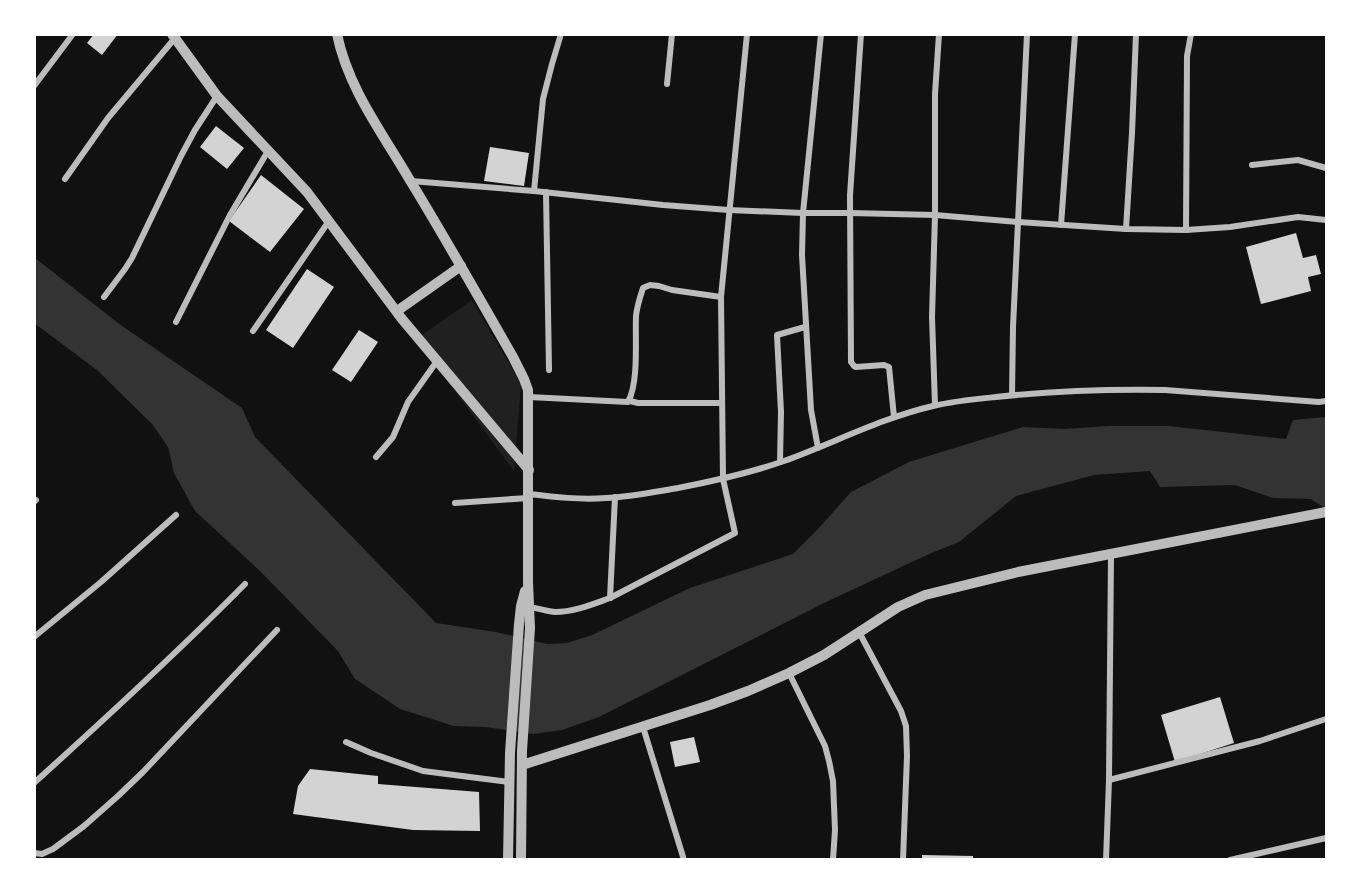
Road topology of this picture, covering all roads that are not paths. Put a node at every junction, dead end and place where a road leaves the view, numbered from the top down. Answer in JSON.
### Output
{"nodes":[{"id":1,"x":73,"y":34,"type":"edge"},
{"id":2,"x":337,"y":34,"type":"edge"},
{"id":3,"x":561,"y":34,"type":"edge"},
{"id":4,"x":672,"y":34,"type":"edge"},
{"id":5,"x":747,"y":34,"type":"edge"},
{"id":6,"x":822,"y":34,"type":"edge"},
{"id":7,"x":861,"y":34,"type":"edge"},
{"id":8,"x":939,"y":34,"type":"edge"},
{"id":9,"x":1027,"y":34,"type":"edge"},
{"id":10,"x":1075,"y":34,"type":"edge"},
{"id":11,"x":1136,"y":34,"type":"edge"},
{"id":12,"x":1191,"y":34,"type":"edge"},
{"id":13,"x":174,"y":36,"type":"edge"},
{"id":14,"x":667,"y":84,"type":"dead end"},
{"id":15,"x":34,"y":86,"type":"edge"},
{"id":16,"x":217,"y":96,"type":"junction"},
{"id":17,"x":268,"y":151,"type":"junction"},
{"id":18,"x":1252,"y":165,"type":"dead end"},
{"id":19,"x":1326,"y":168,"type":"edge"},
{"id":20,"x":65,"y":179,"type":"dead end"},
{"id":21,"x":411,"y":181,"type":"junction"},
{"id":22,"x":534,"y":190,"type":"junction"},
{"id":23,"x":546,"y":192,"type":"junction"},
{"id":24,"x":729,"y":210,"type":"junction"},
{"id":25,"x":803,"y":213,"type":"junction"},
{"id":26,"x":850,"y":213,"type":"junction"},
{"id":27,"x":935,"y":215,"type":"junction"},
{"id":28,"x":1326,"y":220,"type":"edge"},
{"id":29,"x":329,"y":221,"type":"junction"},
{"id":30,"x":1017,"y":222,"type":"junction"},
{"id":31,"x":1061,"y":225,"type":"junction"},
{"id":32,"x":1126,"y":229,"type":"junction"},
{"id":33,"x":1186,"y":230,"type":"junction"},
{"id":34,"x":461,"y":266,"type":"junction"},
{"id":35,"x":104,"y":297,"type":"dead end"},
{"id":36,"x":721,"y":297,"type":"junction"},
{"id":37,"x":396,"y":311,"type":"junction"},
{"id":38,"x":176,"y":322,"type":"dead end"},
{"id":39,"x":806,"y":327,"type":"junction"},
{"id":40,"x":253,"y":331,"type":"dead end"},
{"id":41,"x":437,"y":362,"type":"junction"},
{"id":42,"x":549,"y":370,"type":"dead end"},
{"id":43,"x":1012,"y":395,"type":"junction"},
{"id":44,"x":529,"y":397,"type":"junction"},
{"id":45,"x":630,"y":401,"type":"junction"},
{"id":46,"x":1326,"y":401,"type":"edge"},
{"id":47,"x":722,"y":403,"type":"junction"},
{"id":48,"x":935,"y":405,"type":"junction"},
{"id":49,"x":894,"y":417,"type":"junction"},
{"id":50,"x":818,"y":447,"type":"junction"},
{"id":51,"x":376,"y":457,"type":"dead end"},
{"id":52,"x":780,"y":462,"type":"junction"},
{"id":53,"x":529,"y":470,"type":"junction"},
{"id":54,"x":723,"y":479,"type":"junction"},
{"id":55,"x":529,"y":496,"type":"junction"},
{"id":56,"x":615,"y":497,"type":"junction"},
{"id":57,"x":455,"y":503,"type":"dead end"},
{"id":58,"x":1326,"y":512,"type":"edge"},
{"id":59,"x":176,"y":516,"type":"dead end"},
{"id":60,"x":1111,"y":555,"type":"junction"},
{"id":61,"x":245,"y":584,"type":"dead end"},
{"id":62,"x":610,"y":598,"type":"junction"},
{"id":63,"x":525,"y":606,"type":"junction"},
{"id":64,"x":524,"y":624,"type":"junction"},
{"id":65,"x":277,"y":630,"type":"dead end"},
{"id":66,"x":859,"y":632,"type":"junction"},
{"id":67,"x":34,"y":638,"type":"edge"},
{"id":68,"x":789,"y":673,"type":"junction"},
{"id":69,"x":1326,"y":720,"type":"edge"},
{"id":70,"x":643,"y":726,"type":"junction"},
{"id":71,"x":346,"y":742,"type":"dead end"},
{"id":72,"x":522,"y":765,"type":"junction"},
{"id":73,"x":1109,"y":780,"type":"junction"},
{"id":74,"x":509,"y":782,"type":"junction"},
{"id":75,"x":34,"y":783,"type":"edge"},
{"id":76,"x":1326,"y":838,"type":"edge"},
{"id":77,"x":508,"y":842,"type":"junction"},
{"id":78,"x":521,"y":842,"type":"junction"},
{"id":79,"x":34,"y":853,"type":"edge"},
{"id":80,"x":508,"y":860,"type":"edge"},
{"id":81,"x":521,"y":860,"type":"edge"},
{"id":82,"x":684,"y":860,"type":"edge"},
{"id":83,"x":833,"y":860,"type":"edge"},
{"id":84,"x":903,"y":860,"type":"edge"},
{"id":85,"x":1106,"y":860,"type":"edge"},
{"id":86,"x":1230,"y":860,"type":"edge"}],
"edges":[{"from":1,"to":15,"type":"street"},
{"from":2,"to":21,"type":"street"},
{"from":3,"to":22,"type":"street"},
{"from":4,"to":14,"type":"street"},
{"from":5,"to":24,"type":"street"},
{"from":6,"to":25,"type":"street"},
{"from":7,"to":26,"type":"street"},
{"from":8,"to":27,"type":"street"},
{"from":9,"to":30,"type":"street"},
{"from":10,"to":31,"type":"street"},
{"from":11,"to":32,"type":"street"},
{"from":12,"to":33,"type":"street"},
{"from":13,"to":16,"type":"street"},
{"from":13,"to":20,"type":"street"},
{"from":16,"to":17,"type":"street"},
{"from":16,"to":35,"type":"street"},
{"from":17,"to":29,"type":"street"},
{"from":17,"to":38,"type":"street"},
{"from":18,"to":19,"type":"street"},
{"from":21,"to":22,"type":"street"},
{"from":21,"to":34,"type":"street"},
{"from":22,"to":23,"type":"street"},
{"from":23,"to":24,"type":"street"},
{"from":23,"to":42,"type":"street"},
{"from":24,"to":25,"type":"street"},
{"from":24,"to":36,"type":"street"},
{"from":25,"to":26,"type":"street"},
{"from":25,"to":39,"type":"street"},
{"from":26,"to":27,"type":"street"},
{"from":26,"to":49,"type":"street"},
{"from":27,"to":30,"type":"street"},
{"from":27,"to":48,"type":"street"},
{"from":28,"to":33,"type":"street"},
{"from":29,"to":37,"type":"street"},
{"from":29,"to":40,"type":"street"},
{"from":30,"to":31,"type":"street"},
{"from":30,"to":43,"type":"street"},
{"from":31,"to":32,"type":"street"},
{"from":32,"to":33,"type":"street"},
{"from":34,"to":37,"type":"street"},
{"from":34,"to":44,"type":"street"},
{"from":36,"to":45,"type":"street"},
{"from":36,"to":47,"type":"street"},
{"from":37,"to":41,"type":"street"},
{"from":39,"to":50,"type":"street"},
{"from":39,"to":52,"type":"street"},
{"from":41,"to":51,"type":"street"},
{"from":41,"to":53,"type":"street"},
{"from":43,"to":46,"type":"street"},
{"from":43,"to":48,"type":"street"},
{"from":44,"to":45,"type":"street"},
{"from":44,"to":53,"type":"street"},
{"from":45,"to":47,"type":"street"},
{"from":47,"to":54,"type":"street"},
{"from":48,"to":49,"type":"street"},
{"from":49,"to":50,"type":"street"},
{"from":50,"to":52,"type":"street"},
{"from":52,"to":54,"type":"street"},
{"from":53,"to":55,"type":"street"},
{"from":54,"to":56,"type":"street"},
{"from":54,"to":62,"type":"street"},
{"from":55,"to":56,"type":"street"},
{"from":55,"to":57,"type":"street"},
{"from":55,"to":63,"type":"street"},
{"from":56,"to":62,"type":"street"},
{"from":58,"to":60,"type":"street"},
{"from":59,"to":67,"type":"street"},
{"from":60,"to":66,"type":"street"},
{"from":60,"to":73,"type":"street"},
{"from":61,"to":75,"type":"street"},
{"from":62,"to":63,"type":"street"},
{"from":63,"to":64,"type":"street"},
{"from":64,"to":72,"type":"street"},
{"from":64,"to":74,"type":"street"},
{"from":65,"to":79,"type":"street"},
{"from":66,"to":68,"type":"street"},
{"from":66,"to":84,"type":"street"},
{"from":68,"to":70,"type":"street"},
{"from":68,"to":83,"type":"street"},
{"from":69,"to":73,"type":"street"},
{"from":70,"to":72,"type":"street"},
{"from":70,"to":82,"type":"street"},
{"from":71,"to":74,"type":"street"},
{"from":72,"to":78,"type":"street"},
{"from":73,"to":85,"type":"street"},
{"from":74,"to":77,"type":"street"},
{"from":76,"to":86,"type":"street"},
{"from":77,"to":78,"type":"street"},
{"from":77,"to":80,"type":"street"},
{"from":78,"to":81,"type":"street"}]}
